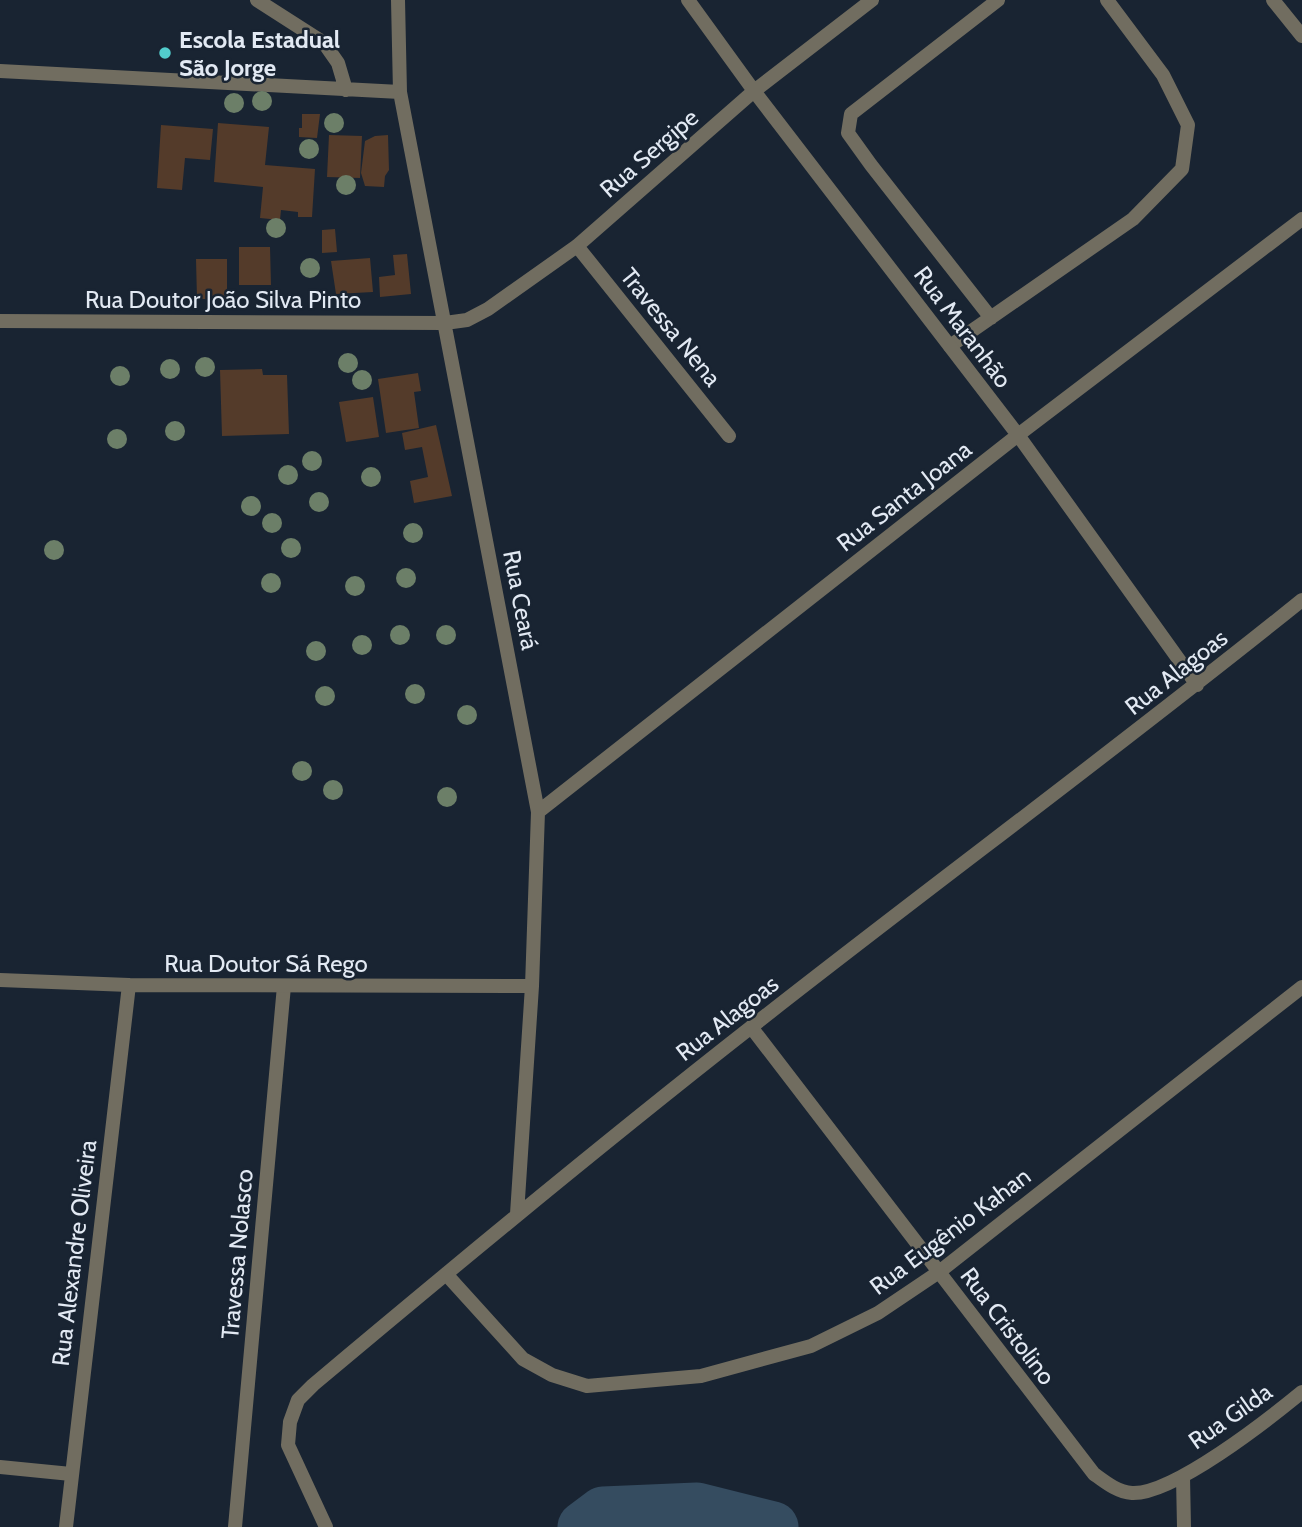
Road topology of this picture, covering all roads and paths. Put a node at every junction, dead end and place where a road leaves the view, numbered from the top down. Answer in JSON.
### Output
{"nodes":[{"id":1,"x":257,"y":0,"type":"edge"},
{"id":2,"x":398,"y":0,"type":"edge"},
{"id":3,"x":688,"y":0,"type":"edge"},
{"id":4,"x":872,"y":0,"type":"edge"},
{"id":5,"x":998,"y":0,"type":"edge"},
{"id":6,"x":1107,"y":0,"type":"edge"},
{"id":7,"x":1273,"y":0,"type":"edge"},
{"id":8,"x":1302,"y":36,"type":"edge"},
{"id":9,"x":0,"y":71,"type":"edge"},
{"id":10,"x":346,"y":90,"type":"junction"},
{"id":11,"x":754,"y":91,"type":"junction"},
{"id":12,"x":400,"y":92,"type":"junction"},
{"id":13,"x":1302,"y":219,"type":"edge"},
{"id":14,"x":577,"y":246,"type":"junction"},
{"id":15,"x":990,"y":318,"type":"junction"},
{"id":16,"x":0,"y":321,"type":"edge"},
{"id":17,"x":445,"y":323,"type":"junction"},
{"id":18,"x":950,"y":346,"type":"junction"},
{"id":19,"x":1018,"y":435,"type":"junction"},
{"id":20,"x":729,"y":436,"type":"dead end"},
{"id":21,"x":1302,"y":600,"type":"edge"},
{"id":22,"x":1197,"y":685,"type":"junction"},
{"id":23,"x":538,"y":812,"type":"junction"},
{"id":24,"x":0,"y":980,"type":"edge"},
{"id":25,"x":129,"y":985,"type":"junction"},
{"id":26,"x":284,"y":986,"type":"junction"},
{"id":27,"x":532,"y":986,"type":"junction"},
{"id":28,"x":1302,"y":987,"type":"edge"},
{"id":29,"x":751,"y":1027,"type":"junction"},
{"id":30,"x":517,"y":1214,"type":"junction"},
{"id":31,"x":939,"y":1272,"type":"junction"},
{"id":32,"x":446,"y":1274,"type":"junction"},
{"id":33,"x":1302,"y":1392,"type":"edge"},
{"id":34,"x":0,"y":1467,"type":"edge"},
{"id":35,"x":71,"y":1474,"type":"junction"},
{"id":36,"x":1183,"y":1477,"type":"junction"},
{"id":37,"x":66,"y":1527,"type":"edge"},
{"id":38,"x":235,"y":1527,"type":"edge"},
{"id":39,"x":326,"y":1527,"type":"edge"},
{"id":40,"x":1184,"y":1527,"type":"edge"}],
"edges":[{"from":1,"to":10,"type":"street"},
{"from":2,"to":12,"type":"street","name":"Rua Ceará"},
{"from":3,"to":11,"type":"street","name":"Rua Maranhão"},
{"from":4,"to":11,"type":"street","name":"Rua Sergipe"},
{"from":5,"to":15,"type":"street"},
{"from":6,"to":15,"type":"street"},
{"from":7,"to":8,"type":"street"},
{"from":9,"to":10,"type":"street"},
{"from":10,"to":12,"type":"street"},
{"from":11,"to":14,"type":"street","name":"Rua Sergipe"},
{"from":11,"to":18,"type":"street","name":"Rua Maranhão"},
{"from":12,"to":17,"type":"street","name":"Rua Ceará"},
{"from":13,"to":19,"type":"street","name":"Rua Santa Joana"},
{"from":14,"to":17,"type":"street","name":"Rua Sergipe"},
{"from":14,"to":20,"type":"street","name":"Travessa Nena"},
{"from":15,"to":18,"type":"street"},
{"from":16,"to":17,"type":"street","name":"Rua Doutor João Silva Pinto"},
{"from":17,"to":23,"type":"street","name":"Rua Ceará"},
{"from":18,"to":19,"type":"street","name":"Rua Maranhão"},
{"from":19,"to":22,"type":"street","name":"Rua Maranhão"},
{"from":19,"to":23,"type":"street","name":"Rua Santa Joana"},
{"from":21,"to":22,"type":"street","name":"Rua Alagoas"},
{"from":22,"to":29,"type":"street","name":"Rua Alagoas"},
{"from":23,"to":27,"type":"street","name":"Rua Ceará"},
{"from":24,"to":25,"type":"street","name":"Rua Doutor Sá Rego"},
{"from":25,"to":26,"type":"street","name":"Rua Doutor Sá Rego"},
{"from":25,"to":35,"type":"street","name":"Rua Alexandre Oliveira"},
{"from":26,"to":27,"type":"street","name":"Rua Doutor Sá Rego"},
{"from":26,"to":38,"type":"street","name":"Travessa Nolasco"},
{"from":27,"to":30,"type":"street","name":"Rua Ceará"},
{"from":28,"to":31,"type":"street","name":"Rua Eugênio Kahan"},
{"from":29,"to":30,"type":"street","name":"Rua Alagoas"},
{"from":29,"to":31,"type":"street","name":"Rua Cristolino"},
{"from":30,"to":32,"type":"street","name":"Rua Alagoas"},
{"from":31,"to":32,"type":"street","name":"Rua Eugênio Kahan"},
{"from":31,"to":36,"type":"street","name":"Rua Cristolino"},
{"from":32,"to":39,"type":"street","name":"Rua Alagoas"},
{"from":33,"to":36,"type":"street","name":"Rua Gilda"},
{"from":34,"to":35,"type":"street"},
{"from":35,"to":37,"type":"street","name":"Rua Alexandre Oliveira"},
{"from":36,"to":40,"type":"street"}]}
